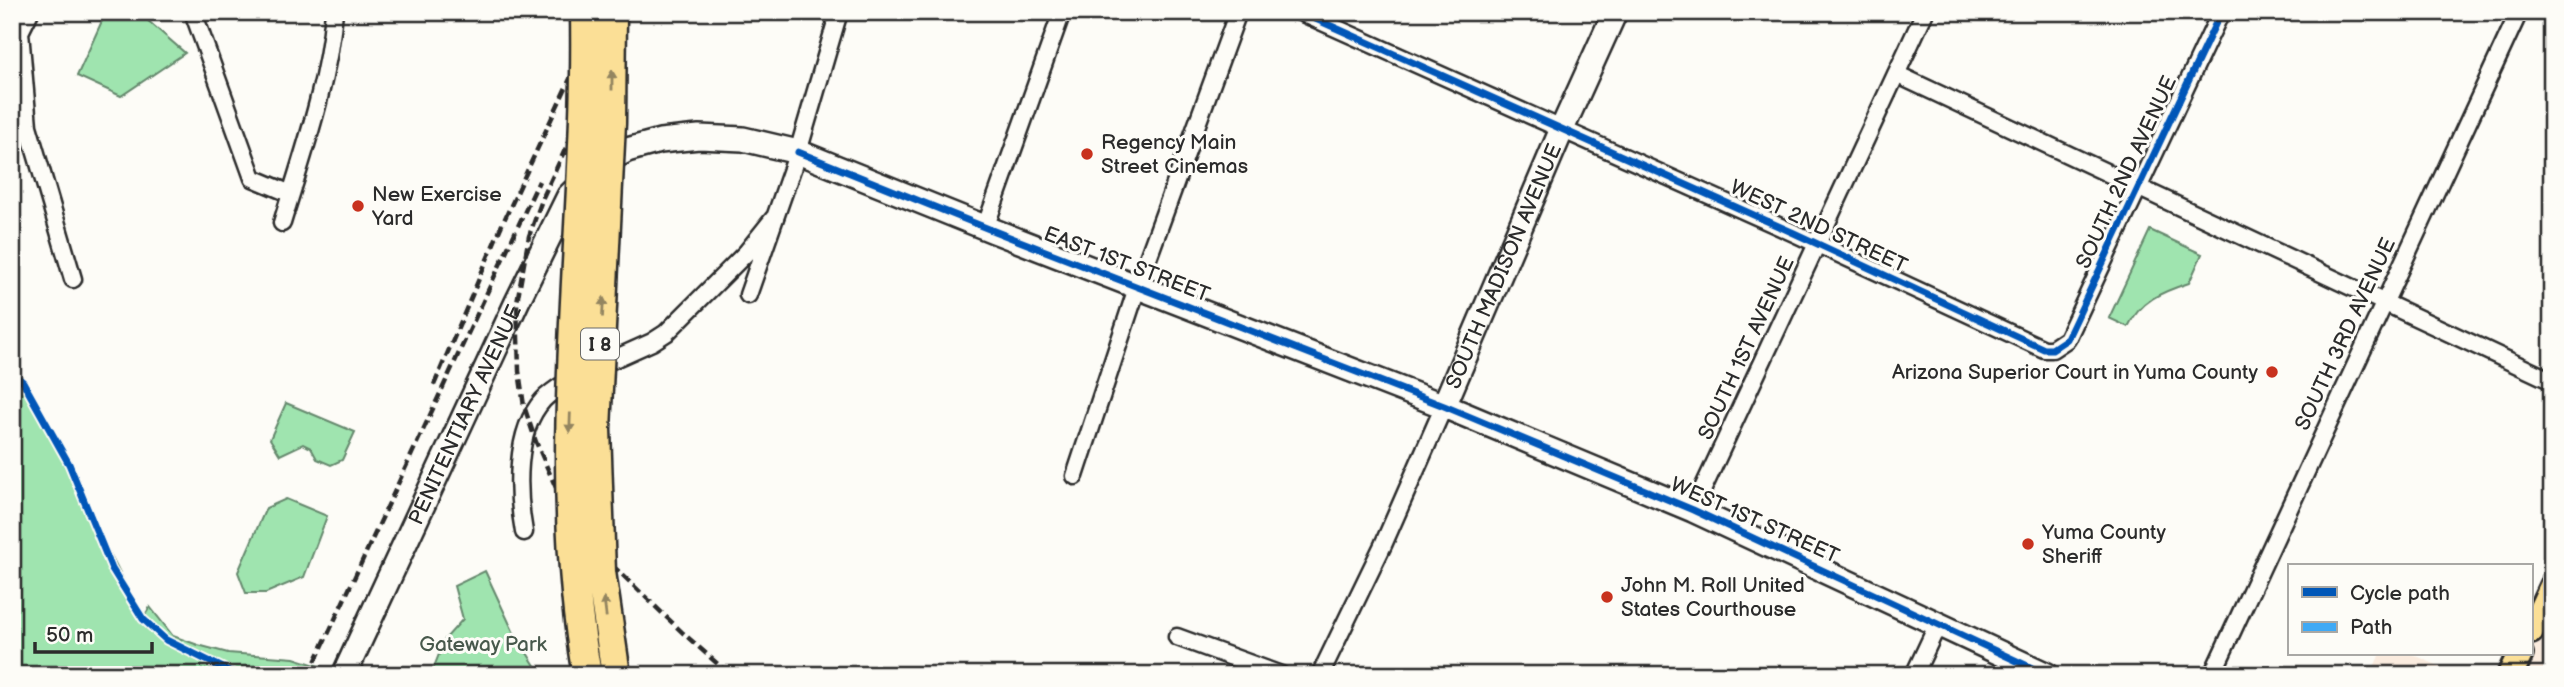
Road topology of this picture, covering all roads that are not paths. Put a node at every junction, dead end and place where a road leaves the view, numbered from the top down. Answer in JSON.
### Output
{"nodes":[{"id":1,"x":30,"y":12,"type":"edge"},
{"id":2,"x":193,"y":12,"type":"edge"},
{"id":3,"x":334,"y":12,"type":"edge"},
{"id":4,"x":585,"y":12,"type":"edge"},
{"id":5,"x":612,"y":12,"type":"edge"},
{"id":6,"x":839,"y":12,"type":"edge"},
{"id":7,"x":1062,"y":12,"type":"edge"},
{"id":8,"x":1238,"y":12,"type":"edge"},
{"id":9,"x":1300,"y":12,"type":"edge"},
{"id":10,"x":1615,"y":12,"type":"edge"},
{"id":11,"x":1925,"y":12,"type":"edge"},
{"id":12,"x":2221,"y":12,"type":"edge"},
{"id":13,"x":2519,"y":12,"type":"edge"},
{"id":14,"x":1896,"y":74,"type":"junction"},
{"id":15,"x":1562,"y":130,"type":"junction"},
{"id":16,"x":798,"y":152,"type":"junction"},
{"id":17,"x":601,"y":164,"type":"joint"},
{"id":18,"x":2138,"y":188,"type":"junction"},
{"id":19,"x":291,"y":194,"type":"junction"},
{"id":20,"x":774,"y":218,"type":"junction"},
{"id":21,"x":282,"y":223,"type":"dead end"},
{"id":22,"x":985,"y":228,"type":"junction"},
{"id":23,"x":1818,"y":244,"type":"junction"},
{"id":24,"x":73,"y":279,"type":"dead end"},
{"id":25,"x":1138,"y":288,"type":"junction"},
{"id":26,"x":748,"y":295,"type":"dead end"},
{"id":27,"x":2382,"y":302,"type":"junction"},
{"id":28,"x":2061,"y":345,"type":"joint"},
{"id":29,"x":2552,"y":381,"type":"edge"},
{"id":30,"x":1444,"y":406,"type":"junction"},
{"id":31,"x":1075,"y":476,"type":"dead end"},
{"id":32,"x":1693,"y":510,"type":"junction"},
{"id":33,"x":524,"y":532,"type":"dead end"},
{"id":34,"x":2552,"y":586,"type":"edge"},
{"id":35,"x":1938,"y":624,"type":"junction"},
{"id":36,"x":2532,"y":629,"type":"edge"},
{"id":37,"x":1177,"y":637,"type":"dead end"},
{"id":38,"x":2519,"y":656,"type":"edge"},
{"id":39,"x":344,"y":675,"type":"edge"},
{"id":40,"x":587,"y":675,"type":"edge"},
{"id":41,"x":616,"y":675,"type":"edge"},
{"id":42,"x":1281,"y":675,"type":"edge"},
{"id":43,"x":1320,"y":675,"type":"edge"},
{"id":44,"x":1914,"y":675,"type":"edge"},
{"id":45,"x":2047,"y":675,"type":"edge"},
{"id":46,"x":2211,"y":675,"type":"edge"},
{"id":47,"x":2510,"y":675,"type":"edge"}],
"edges":[{"from":1,"to":24,"type":"street"},
{"from":2,"to":19,"type":"street"},
{"from":3,"to":19,"type":"street"},
{"from":4,"to":40,"type":"highway","number":"I 8","one_way":true,"bridge":true},
{"from":41,"to":5,"type":"highway","number":"I 8","one_way":true,"bridge":true},
{"from":6,"to":16,"type":"street"},
{"from":7,"to":22,"type":"street"},
{"from":8,"to":25,"type":"street"},
{"from":9,"to":15,"type":"street","name":"WEST 2ND STREET"},
{"from":10,"to":15,"type":"street","name":"SOUTH MADISON AVENUE"},
{"from":11,"to":14,"type":"street","name":"SOUTH 1ST AVENUE"},
{"from":12,"to":18,"type":"street","name":"SOUTH 2ND AVENUE"},
{"from":13,"to":27,"type":"street","name":"SOUTH 3RD AVENUE"},
{"from":14,"to":18,"type":"street"},
{"from":14,"to":23,"type":"street","name":"SOUTH 1ST AVENUE"},
{"from":15,"to":23,"type":"street","name":"WEST 2ND STREET"},
{"from":15,"to":30,"type":"street","name":"SOUTH MADISON AVENUE"},
{"from":16,"to":17,"type":"street","name":"EAST 1ST STREET"},
{"from":16,"to":20,"type":"street"},
{"from":16,"to":22,"type":"street","name":"EAST 1ST STREET"},
{"from":17,"to":39,"type":"street","name":"PENITENTIARY AVENUE"},
{"from":18,"to":27,"type":"street"},
{"from":18,"to":28,"type":"street","name":"SOUTH 2ND AVENUE"},
{"from":19,"to":21,"type":"street"},
{"from":20,"to":26,"type":"street"},
{"from":20,"to":33,"type":"street"},
{"from":22,"to":25,"type":"street","name":"EAST 1ST STREET"},
{"from":23,"to":28,"type":"street","name":"WEST 2ND STREET"},
{"from":23,"to":32,"type":"street","name":"SOUTH 1ST AVENUE"},
{"from":25,"to":30,"type":"street","name":"EAST 1ST STREET"},
{"from":25,"to":31,"type":"street"},
{"from":27,"to":29,"type":"street"},
{"from":27,"to":46,"type":"street","name":"SOUTH 3RD AVENUE"},
{"from":30,"to":32,"type":"street","name":"WEST 1ST STREET"},
{"from":30,"to":43,"type":"street"},
{"from":32,"to":35,"type":"street","name":"WEST 1ST STREET"},
{"from":34,"to":36,"type":"main road"},
{"from":35,"to":44,"type":"street"},
{"from":35,"to":45,"type":"street","name":"WEST 1ST STREET"},
{"from":37,"to":42,"type":"street"},
{"from":38,"to":47,"type":"main road"}]}
